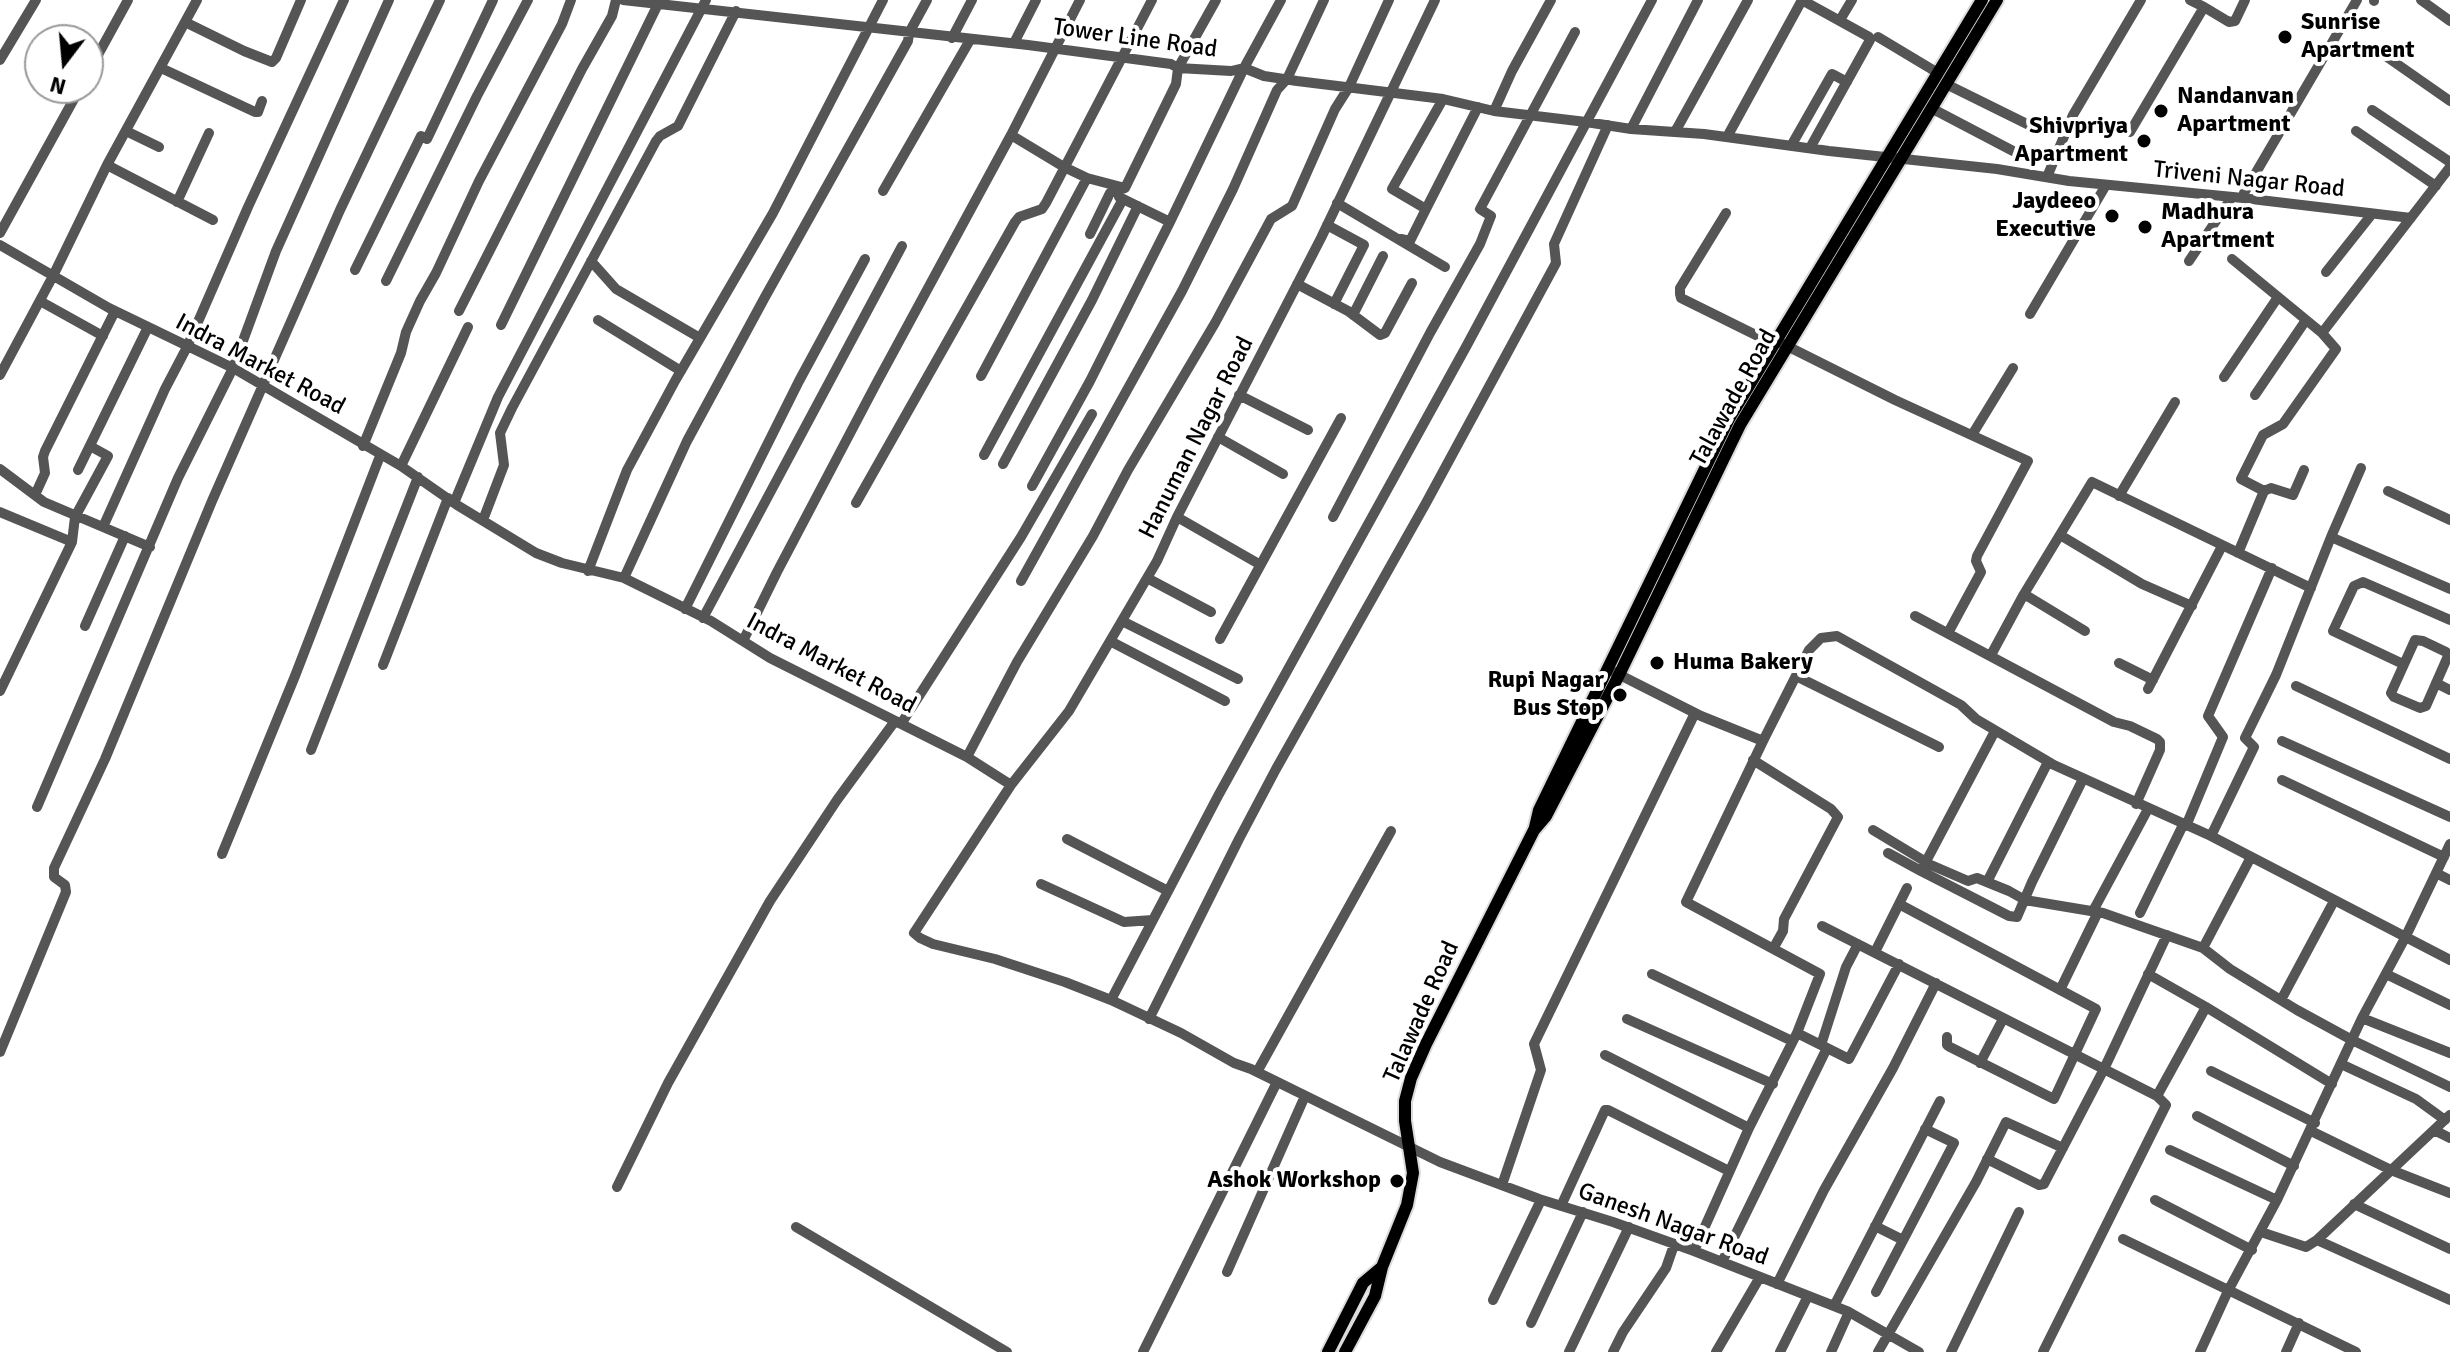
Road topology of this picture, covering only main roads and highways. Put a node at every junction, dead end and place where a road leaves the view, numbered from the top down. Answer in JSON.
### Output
{"nodes":[{"id":1,"x":1982,"y":0,"type":"edge"},
{"id":2,"x":1997,"y":0,"type":"edge"},
{"id":3,"x":1779,"y":343,"type":"junction"},
{"id":4,"x":1382,"y":1267,"type":"junction"},
{"id":5,"x":1328,"y":1352,"type":"edge"},
{"id":6,"x":1345,"y":1352,"type":"edge"}],
"edges":[{"from":1,"to":3,"type":"main road","name":"Talawade Road"},
{"from":2,"to":3,"type":"main road","name":"Talawade Road"},
{"from":3,"to":4,"type":"main road","name":"Talawade Road"},
{"from":4,"to":5,"type":"main road","name":"Talawade Road"},
{"from":4,"to":6,"type":"main road","name":"Talawade Road"}]}
